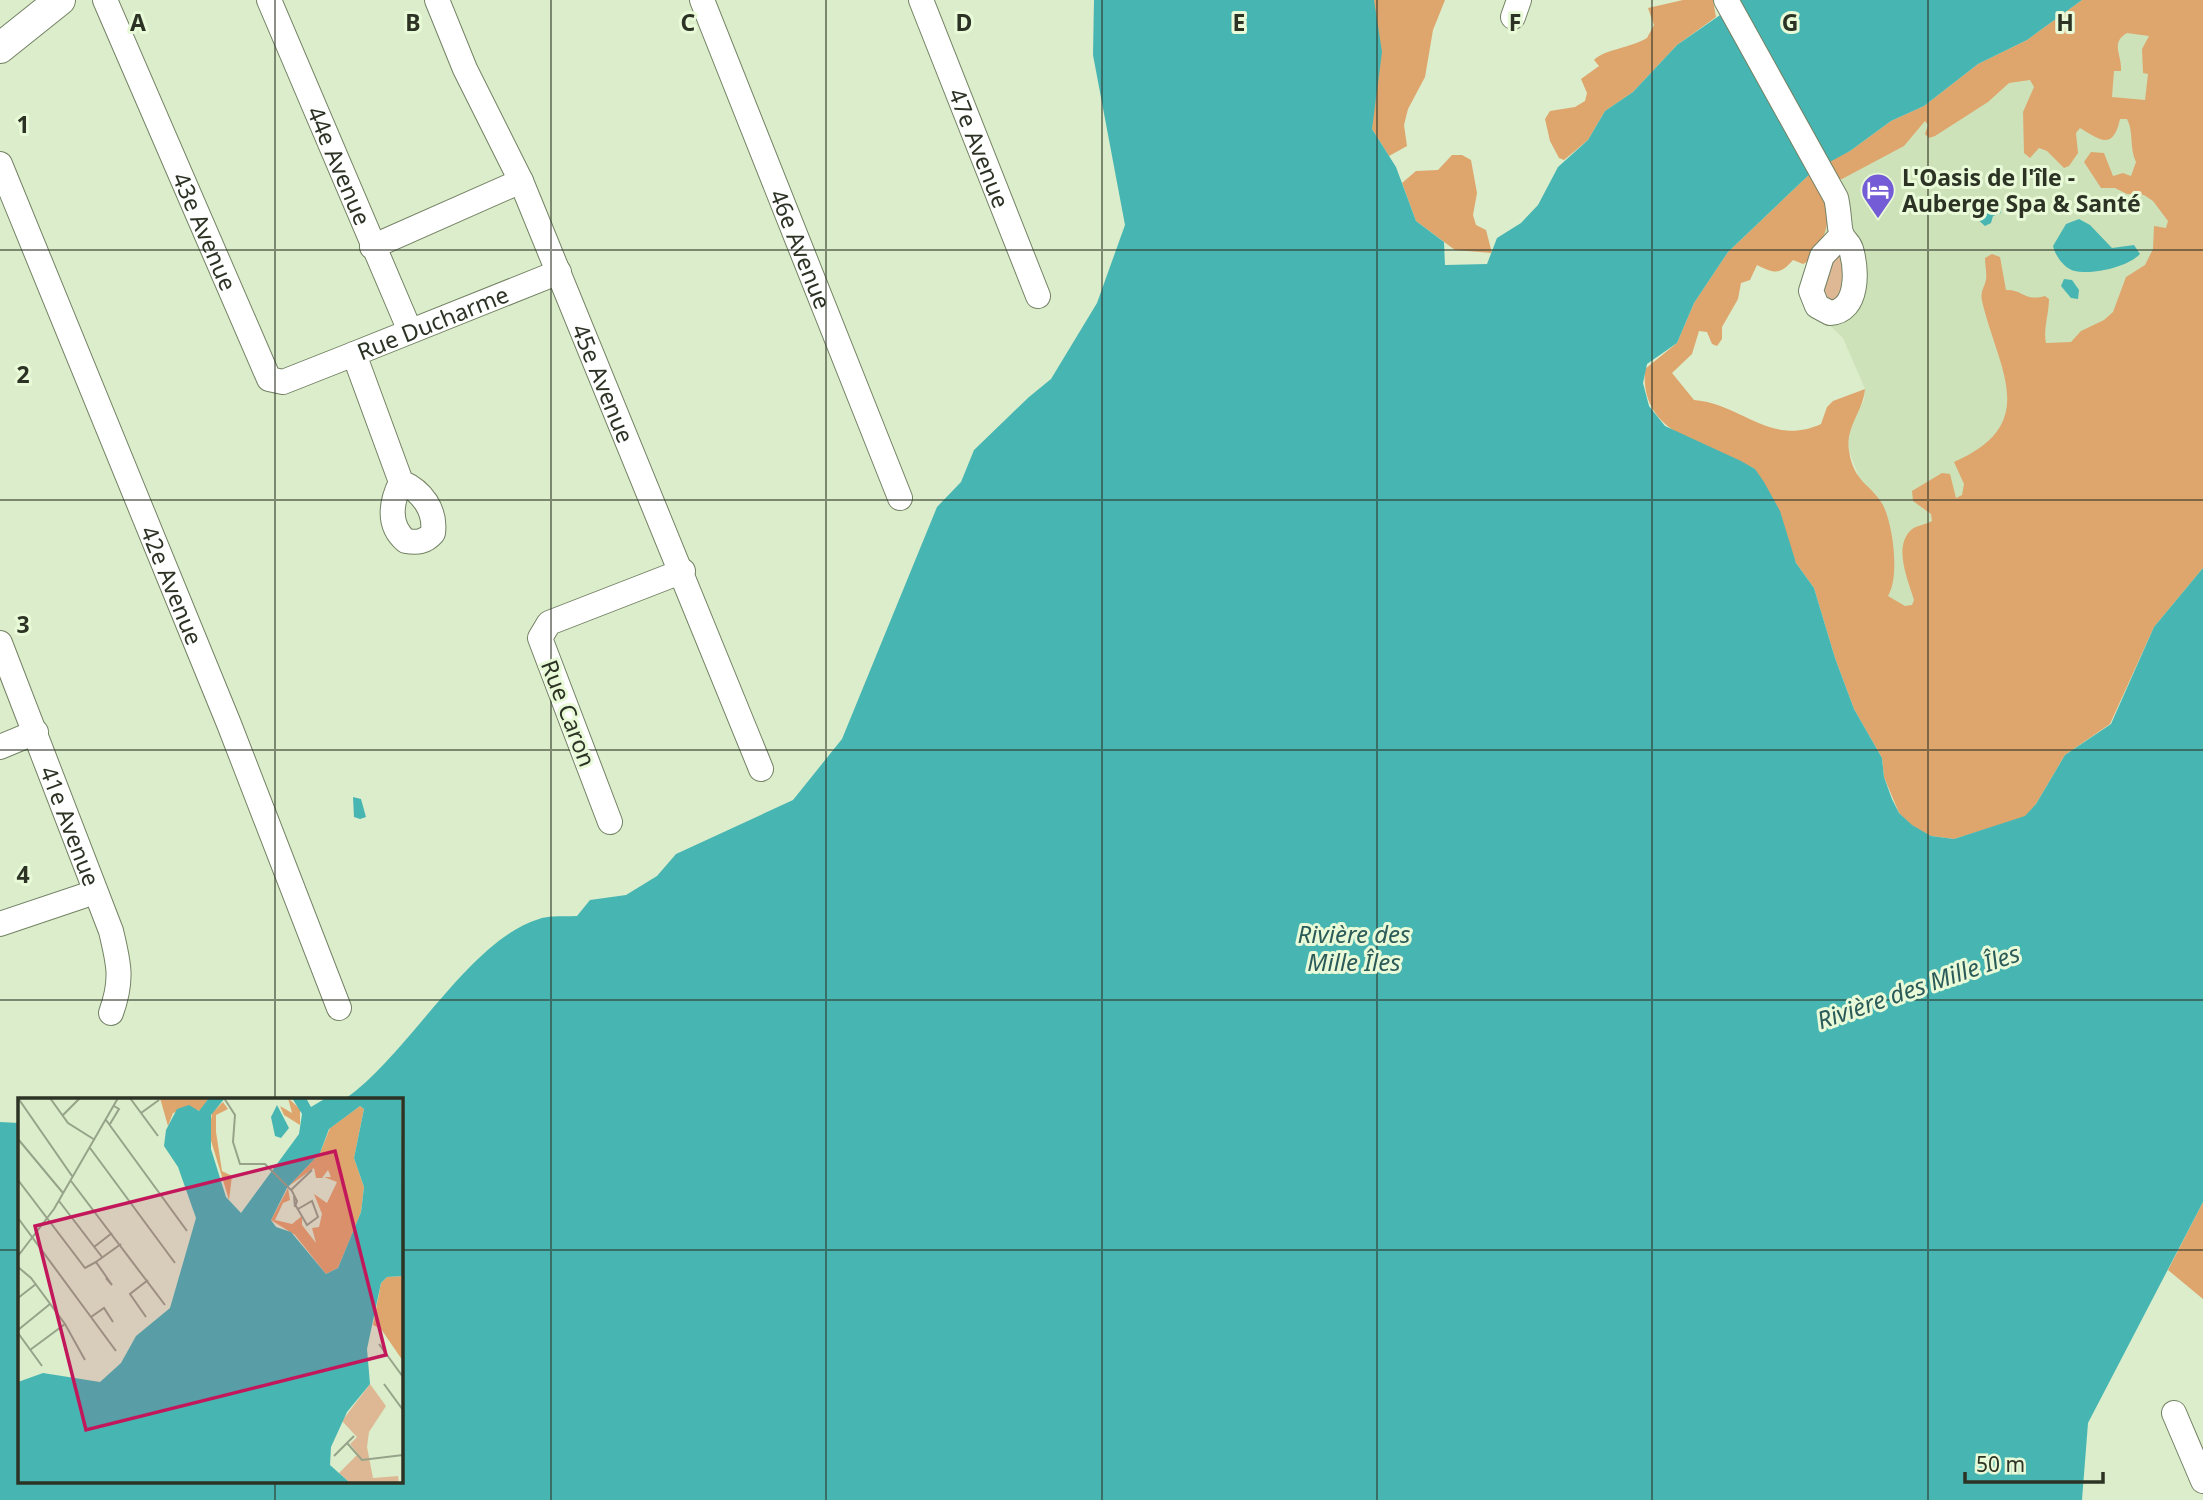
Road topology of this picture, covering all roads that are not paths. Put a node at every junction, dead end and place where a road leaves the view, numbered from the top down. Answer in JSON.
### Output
{"nodes":[{"id":1,"x":60,"y":0,"type":"edge"},
{"id":2,"x":105,"y":0,"type":"edge"},
{"id":3,"x":269,"y":0,"type":"edge"},
{"id":4,"x":437,"y":0,"type":"edge"},
{"id":5,"x":702,"y":0,"type":"edge"},
{"id":6,"x":921,"y":0,"type":"edge"},
{"id":7,"x":1726,"y":0,"type":"edge"},
{"id":8,"x":0,"y":48,"type":"edge"},
{"id":9,"x":0,"y":164,"type":"edge"},
{"id":10,"x":521,"y":181,"type":"junction"},
{"id":11,"x":1842,"y":235,"type":"dead end"},
{"id":12,"x":372,"y":247,"type":"junction"},
{"id":13,"x":558,"y":272,"type":"junction"},
{"id":14,"x":1038,"y":296,"type":"dead end"},
{"id":15,"x":410,"y":331,"type":"junction"},
{"id":16,"x":354,"y":354,"type":"junction"},
{"id":17,"x":401,"y":482,"type":"dead end"},
{"id":18,"x":900,"y":498,"type":"dead end"},
{"id":19,"x":683,"y":571,"type":"junction"},
{"id":20,"x":0,"y":643,"type":"edge"},
{"id":21,"x":36,"y":732,"type":"junction"},
{"id":22,"x":0,"y":747,"type":"edge"},
{"id":23,"x":761,"y":769,"type":"dead end"},
{"id":24,"x":610,"y":822,"type":"dead end"},
{"id":25,"x":94,"y":892,"type":"junction"},
{"id":26,"x":0,"y":923,"type":"edge"},
{"id":27,"x":338,"y":1008,"type":"dead end"},
{"id":28,"x":111,"y":1013,"type":"dead end"},
{"id":29,"x":2174,"y":1413,"type":"dead end"},
{"id":30,"x":2203,"y":1482,"type":"edge"}],
"edges":[{"from":1,"to":8,"type":"main road"},
{"from":2,"to":16,"type":"street","name":"43e Avenue"},
{"from":3,"to":12,"type":"street","name":"44e Avenue"},
{"from":4,"to":10,"type":"street","name":"45e Avenue"},
{"from":5,"to":18,"type":"street","name":"46e Avenue"},
{"from":6,"to":14,"type":"street","name":"47e Avenue"},
{"from":7,"to":11,"type":"street"},
{"from":9,"to":27,"type":"street","name":"42e Avenue"},
{"from":10,"to":12,"type":"street"},
{"from":10,"to":13,"type":"street","name":"45e Avenue"},
{"from":12,"to":15,"type":"street","name":"44e Avenue"},
{"from":13,"to":15,"type":"street","name":"Rue Ducharme"},
{"from":13,"to":19,"type":"street","name":"45e Avenue"},
{"from":15,"to":16,"type":"street","name":"Rue Ducharme"},
{"from":16,"to":17,"type":"street","name":"Rue Ducharme"},
{"from":19,"to":23,"type":"street","name":"45e Avenue"},
{"from":19,"to":24,"type":"street","name":"Rue Caron"},
{"from":20,"to":21,"type":"street","name":"41e Avenue"},
{"from":21,"to":22,"type":"street"},
{"from":21,"to":25,"type":"street","name":"41e Avenue"},
{"from":25,"to":26,"type":"street"},
{"from":25,"to":28,"type":"street","name":"41e Avenue"},
{"from":29,"to":30,"type":"street"}]}
